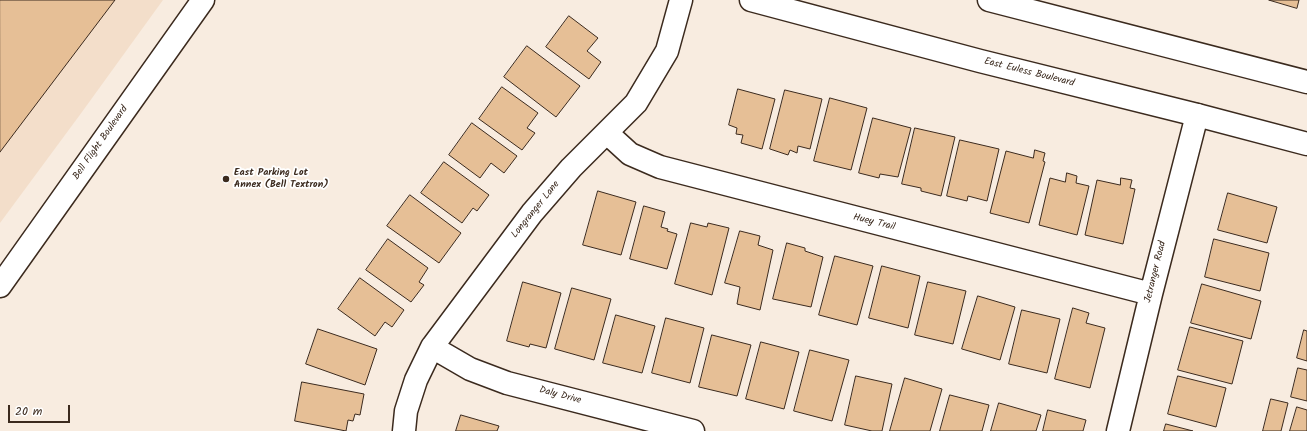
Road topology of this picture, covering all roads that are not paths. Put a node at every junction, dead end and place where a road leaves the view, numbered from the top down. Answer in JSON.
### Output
{"nodes":[{"id":1,"x":203,"y":0,"type":"edge"},
{"id":2,"x":681,"y":0,"type":"edge"},
{"id":3,"x":751,"y":0,"type":"edge"},
{"id":4,"x":989,"y":0,"type":"edge"},
{"id":5,"x":1307,"y":82,"type":"edge"},
{"id":6,"x":1198,"y":115,"type":"junction"},
{"id":7,"x":607,"y":133,"type":"junction"},
{"id":8,"x":1307,"y":144,"type":"edge"},
{"id":9,"x":0,"y":286,"type":"edge"},
{"id":10,"x":1151,"y":294,"type":"junction"},
{"id":11,"x":432,"y":347,"type":"junction"},
{"id":12,"x":404,"y":431,"type":"edge"},
{"id":13,"x":693,"y":431,"type":"edge"},
{"id":14,"x":1118,"y":431,"type":"edge"}],
"edges":[{"from":1,"to":9,"type":"street","name":"Bell Flight Boulevard"},
{"from":2,"to":7,"type":"street","name":"Longranger Lane"},
{"from":3,"to":6,"type":"street","name":"East Euless Boulevard"},
{"from":4,"to":5,"type":"street"},
{"from":6,"to":8,"type":"street","name":"East Euless Boulevard"},
{"from":6,"to":10,"type":"street","name":"Jetranger Road"},
{"from":7,"to":10,"type":"street","name":"Huey Trail"},
{"from":7,"to":11,"type":"street","name":"Longranger Lane"},
{"from":10,"to":14,"type":"street","name":"Jetranger Road"},
{"from":11,"to":12,"type":"street","name":"Longranger Lane"},
{"from":11,"to":13,"type":"street","name":"Daly Drive"}]}
